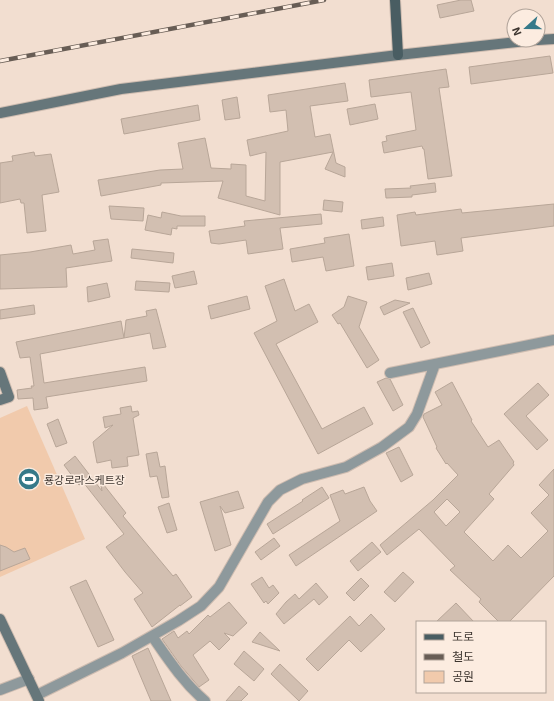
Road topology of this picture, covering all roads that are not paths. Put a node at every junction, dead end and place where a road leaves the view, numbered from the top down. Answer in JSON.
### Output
{"nodes":[{"id":1,"x":395,"y":0,"type":"edge"},
{"id":2,"x":506,"y":43,"type":"edge"},
{"id":3,"x":398,"y":55,"type":"junction"},
{"id":4,"x":0,"y":113,"type":"edge"},
{"id":5,"x":554,"y":340,"type":"edge"},
{"id":6,"x":435,"y":364,"type":"junction"},
{"id":7,"x":0,"y":372,"type":"edge"},
{"id":8,"x":390,"y":373,"type":"dead end"},
{"id":9,"x":0,"y":400,"type":"edge"},
{"id":10,"x":0,"y":619,"type":"edge"},
{"id":11,"x":152,"y":636,"type":"junction"},
{"id":12,"x":29,"y":679,"type":"junction"},
{"id":13,"x":0,"y":690,"type":"edge"},
{"id":14,"x":38,"y":698,"type":"edge"},
{"id":15,"x":205,"y":701,"type":"edge"}],
"edges":[{"from":1,"to":3,"type":"main road"},
{"from":2,"to":3,"type":"street"},
{"from":3,"to":4,"type":"street"},
{"from":5,"to":6,"type":"street"},
{"from":6,"to":8,"type":"street"},
{"from":6,"to":11,"type":"street"},
{"from":7,"to":9,"type":"street"},
{"from":10,"to":12,"type":"street"},
{"from":11,"to":14,"type":"street"},
{"from":11,"to":15,"type":"street"},
{"from":12,"to":13,"type":"street"},
{"from":12,"to":14,"type":"street"}]}
